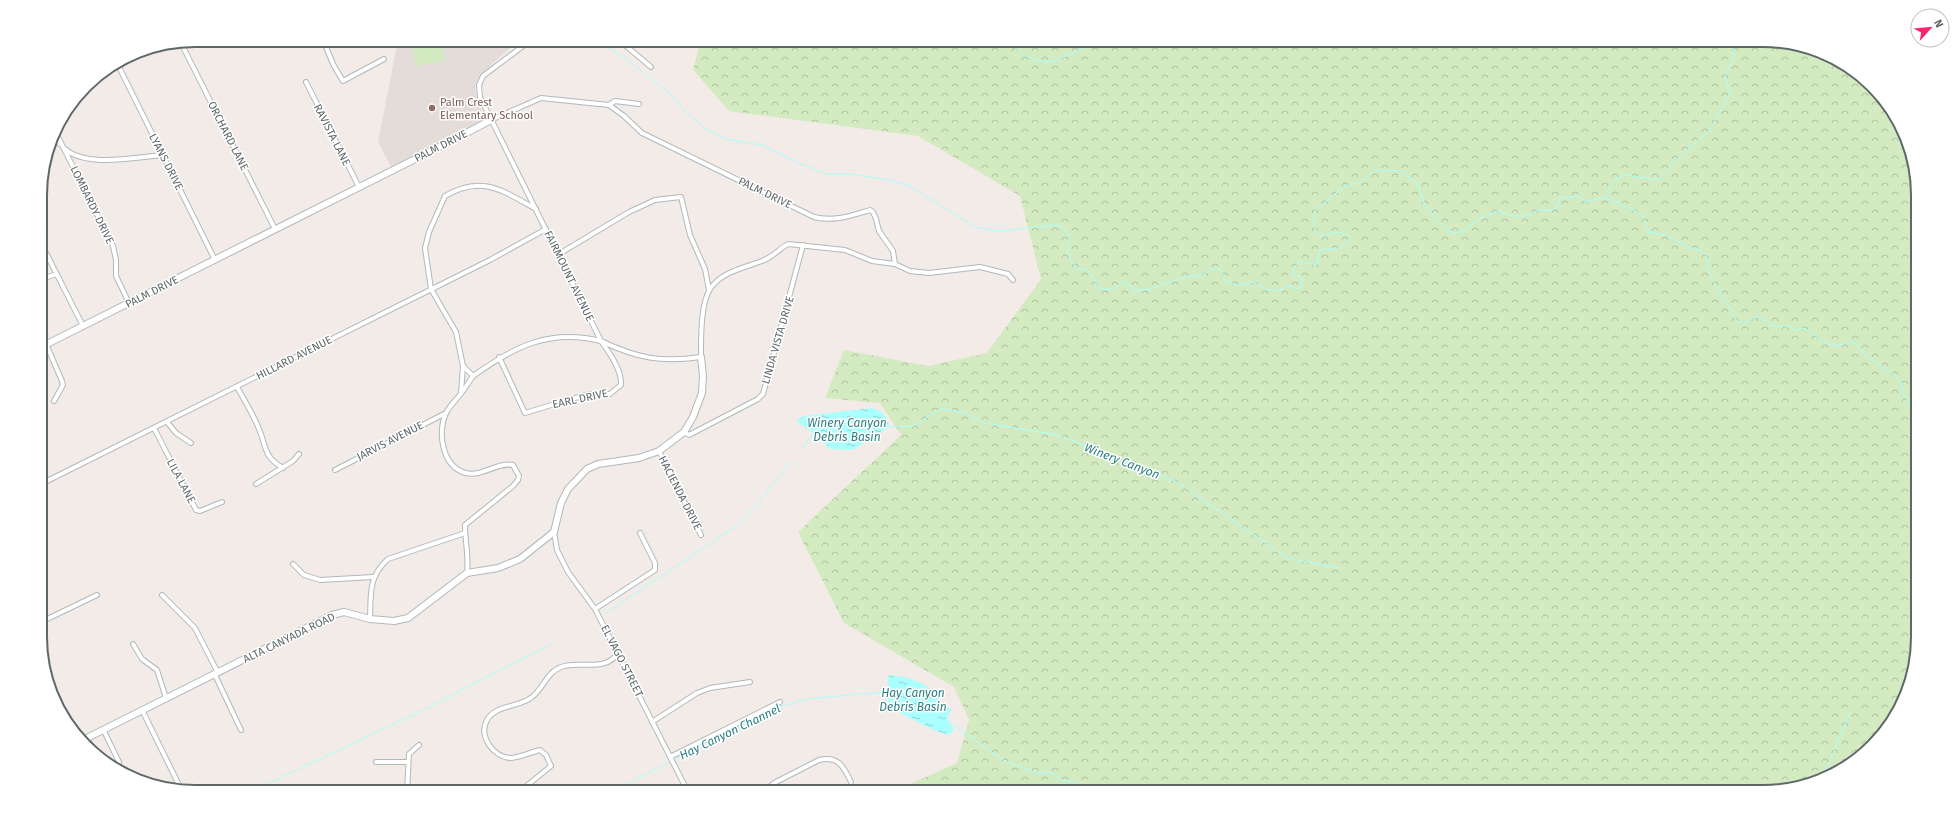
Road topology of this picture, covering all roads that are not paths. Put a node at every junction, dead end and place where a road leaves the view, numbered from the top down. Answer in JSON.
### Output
{"nodes":[{"id":1,"x":183,"y":47,"type":"edge"},
{"id":2,"x":327,"y":47,"type":"edge"},
{"id":3,"x":522,"y":47,"type":"edge"},
{"id":4,"x":627,"y":47,"type":"edge"},
{"id":5,"x":384,"y":59,"type":"dead end"},
{"id":6,"x":651,"y":67,"type":"dead end"},
{"id":7,"x":119,"y":68,"type":"edge"},
{"id":8,"x":306,"y":82,"type":"dead end"},
{"id":9,"x":639,"y":104,"type":"dead end"},
{"id":10,"x":609,"y":105,"type":"junction"},
{"id":11,"x":491,"y":120,"type":"junction"},
{"id":12,"x":58,"y":138,"type":"edge"},
{"id":13,"x":57,"y":142,"type":"edge"},
{"id":14,"x":63,"y":148,"type":"junction"},
{"id":15,"x":163,"y":155,"type":"junction"},
{"id":16,"x":359,"y":187,"type":"junction"},
{"id":17,"x":537,"y":209,"type":"junction"},
{"id":18,"x":276,"y":229,"type":"junction"},
{"id":19,"x":546,"y":229,"type":"junction"},
{"id":20,"x":803,"y":245,"type":"junction"},
{"id":21,"x":559,"y":254,"type":"junction"},
{"id":22,"x":47,"y":255,"type":"edge"},
{"id":23,"x":215,"y":260,"type":"junction"},
{"id":24,"x":895,"y":264,"type":"junction"},
{"id":25,"x":57,"y":274,"type":"junction"},
{"id":26,"x":47,"y":276,"type":"edge"},
{"id":27,"x":1013,"y":280,"type":"dead end"},
{"id":28,"x":431,"y":289,"type":"junction"},
{"id":29,"x":709,"y":291,"type":"junction"},
{"id":30,"x":129,"y":303,"type":"junction"},
{"id":31,"x":83,"y":326,"type":"junction"},
{"id":32,"x":601,"y":341,"type":"junction"},
{"id":33,"x":47,"y":344,"type":"edge"},
{"id":34,"x":47,"y":353,"type":"edge"},
{"id":35,"x":499,"y":357,"type":"junction"},
{"id":36,"x":701,"y":357,"type":"junction"},
{"id":37,"x":463,"y":366,"type":"junction"},
{"id":38,"x":473,"y":376,"type":"junction"},
{"id":39,"x":237,"y":386,"type":"junction"},
{"id":40,"x":460,"y":395,"type":"junction"},
{"id":41,"x":54,"y":402,"type":"dead end"},
{"id":42,"x":446,"y":413,"type":"junction"},
{"id":43,"x":167,"y":422,"type":"junction"},
{"id":44,"x":154,"y":428,"type":"junction"},
{"id":45,"x":684,"y":432,"type":"junction"},
{"id":46,"x":191,"y":443,"type":"dead end"},
{"id":47,"x":659,"y":451,"type":"junction"},
{"id":48,"x":299,"y":454,"type":"dead end"},
{"id":49,"x":283,"y":468,"type":"junction"},
{"id":50,"x":335,"y":470,"type":"dead end"},
{"id":51,"x":47,"y":481,"type":"edge"},
{"id":52,"x":256,"y":484,"type":"dead end"},
{"id":53,"x":222,"y":502,"type":"dead end"},
{"id":54,"x":554,"y":532,"type":"junction"},
{"id":55,"x":465,"y":533,"type":"junction"},
{"id":56,"x":640,"y":533,"type":"dead end"},
{"id":57,"x":701,"y":535,"type":"dead end"},
{"id":58,"x":293,"y":564,"type":"dead end"},
{"id":59,"x":467,"y":573,"type":"junction"},
{"id":60,"x":373,"y":577,"type":"junction"},
{"id":61,"x":97,"y":595,"type":"dead end"},
{"id":62,"x":162,"y":596,"type":"dead end"},
{"id":63,"x":595,"y":609,"type":"junction"},
{"id":64,"x":47,"y":619,"type":"edge"},
{"id":65,"x":370,"y":619,"type":"junction"},
{"id":66,"x":133,"y":644,"type":"dead end"},
{"id":67,"x":618,"y":653,"type":"junction"},
{"id":68,"x":216,"y":674,"type":"junction"},
{"id":69,"x":750,"y":682,"type":"dead end"},
{"id":70,"x":166,"y":698,"type":"junction"},
{"id":71,"x":780,"y":702,"type":"dead end"},
{"id":72,"x":142,"y":710,"type":"junction"},
{"id":73,"x":652,"y":722,"type":"junction"},
{"id":74,"x":103,"y":729,"type":"junction"},
{"id":75,"x":241,"y":730,"type":"dead end"},
{"id":76,"x":87,"y":737,"type":"joint"},
{"id":77,"x":89,"y":740,"type":"edge"},
{"id":78,"x":420,"y":745,"type":"dead end"},
{"id":79,"x":670,"y":757,"type":"junction"},
{"id":80,"x":119,"y":762,"type":"dead end"},
{"id":81,"x":376,"y":762,"type":"dead end"},
{"id":82,"x":407,"y":762,"type":"junction"},
{"id":83,"x":851,"y":782,"type":"dead end"},
{"id":84,"x":178,"y":784,"type":"edge"},
{"id":85,"x":407,"y":785,"type":"edge"},
{"id":86,"x":528,"y":785,"type":"edge"},
{"id":87,"x":684,"y":785,"type":"edge"},
{"id":88,"x":772,"y":785,"type":"edge"}],
"edges":[{"from":1,"to":18,"type":"street","name":"ORCHARD LANE"},
{"from":2,"to":5,"type":"street"},
{"from":3,"to":11,"type":"street","name":"FAIRMOUNT AVENUE"},
{"from":4,"to":6,"type":"street"},
{"from":7,"to":15,"type":"street","name":"LYANS DRIVE"},
{"from":8,"to":16,"type":"street","name":"RAVISTA LANE"},
{"from":9,"to":10,"type":"street"},
{"from":10,"to":11,"type":"street","name":"PALM DRIVE"},
{"from":10,"to":24,"type":"street","name":"PALM DRIVE"},
{"from":11,"to":16,"type":"street","name":"PALM DRIVE"},
{"from":11,"to":17,"type":"street","name":"FAIRMOUNT AVENUE"},
{"from":12,"to":14,"type":"street","name":"LOMBARDY DRIVE"},
{"from":13,"to":14,"type":"street"},
{"from":14,"to":15,"type":"street"},
{"from":14,"to":30,"type":"street","name":"LOMBARDY DRIVE"},
{"from":15,"to":23,"type":"street","name":"LYANS DRIVE"},
{"from":16,"to":18,"type":"street","name":"PALM DRIVE"},
{"from":17,"to":19,"type":"street","name":"FAIRMOUNT AVENUE"},
{"from":17,"to":28,"type":"street"},
{"from":18,"to":23,"type":"street","name":"PALM DRIVE"},
{"from":19,"to":21,"type":"street","name":"FAIRMOUNT AVENUE"},
{"from":19,"to":28,"type":"street","name":"HILLARD AVENUE"},
{"from":20,"to":24,"type":"street"},
{"from":20,"to":29,"type":"street"},
{"from":20,"to":45,"type":"street","name":"LINDA VISTA DRIVE"},
{"from":21,"to":29,"type":"street"},
{"from":21,"to":32,"type":"street","name":"FAIRMOUNT AVENUE"},
{"from":22,"to":25,"type":"street"},
{"from":23,"to":30,"type":"street","name":"PALM DRIVE"},
{"from":24,"to":27,"type":"street"},
{"from":25,"to":26,"type":"street"},
{"from":25,"to":31,"type":"street"},
{"from":28,"to":37,"type":"street"},
{"from":28,"to":39,"type":"street","name":"HILLARD AVENUE"},
{"from":29,"to":36,"type":"street"},
{"from":30,"to":31,"type":"street","name":"PALM DRIVE"},
{"from":31,"to":33,"type":"street","name":"PALM DRIVE"},
{"from":32,"to":35,"type":"street"},
{"from":32,"to":35,"type":"street","name":"EARL DRIVE"},
{"from":32,"to":36,"type":"street"},
{"from":34,"to":41,"type":"street"},
{"from":35,"to":38,"type":"street"},
{"from":36,"to":45,"type":"street"},
{"from":37,"to":38,"type":"street"},
{"from":37,"to":40,"type":"street"},
{"from":38,"to":40,"type":"street"},
{"from":39,"to":43,"type":"street","name":"HILLARD AVENUE"},
{"from":39,"to":49,"type":"street"},
{"from":40,"to":42,"type":"street"},
{"from":42,"to":50,"type":"street","name":"JARVIS AVENUE"},
{"from":42,"to":55,"type":"street"},
{"from":43,"to":44,"type":"street","name":"HILLARD AVENUE"},
{"from":43,"to":46,"type":"street"},
{"from":44,"to":51,"type":"street","name":"HILLARD AVENUE"},
{"from":44,"to":53,"type":"street","name":"LILA LANE"},
{"from":45,"to":47,"type":"street"},
{"from":47,"to":54,"type":"street"},
{"from":47,"to":57,"type":"street","name":"HACIENDA DRIVE"},
{"from":48,"to":49,"type":"street"},
{"from":49,"to":52,"type":"street"},
{"from":54,"to":59,"type":"street","name":"ALTA CANYADA ROAD"},
{"from":54,"to":63,"type":"street","name":"EL VAGO STREET"},
{"from":55,"to":59,"type":"street"},
{"from":55,"to":60,"type":"street"},
{"from":56,"to":63,"type":"street"},
{"from":58,"to":60,"type":"street"},
{"from":59,"to":65,"type":"street","name":"ALTA CANYADA ROAD"},
{"from":60,"to":65,"type":"street"},
{"from":61,"to":64,"type":"street"},
{"from":62,"to":68,"type":"street"},
{"from":63,"to":67,"type":"street","name":"EL VAGO STREET"},
{"from":65,"to":68,"type":"street","name":"ALTA CANYADA ROAD"},
{"from":66,"to":70,"type":"street"},
{"from":67,"to":73,"type":"street","name":"EL VAGO STREET"},
{"from":67,"to":86,"type":"street"},
{"from":68,"to":70,"type":"street","name":"ALTA CANYADA ROAD"},
{"from":68,"to":75,"type":"street"},
{"from":69,"to":73,"type":"street"},
{"from":70,"to":72,"type":"street","name":"ALTA CANYADA ROAD"},
{"from":71,"to":79,"type":"street"},
{"from":72,"to":74,"type":"street","name":"ALTA CANYADA ROAD"},
{"from":72,"to":84,"type":"street"},
{"from":73,"to":79,"type":"street","name":"EL VAGO STREET"},
{"from":74,"to":76,"type":"street","name":"ALTA CANYADA ROAD"},
{"from":74,"to":80,"type":"street"},
{"from":76,"to":77,"type":"street"},
{"from":78,"to":82,"type":"street"},
{"from":79,"to":87,"type":"street","name":"EL VAGO STREET"},
{"from":81,"to":82,"type":"street"},
{"from":82,"to":85,"type":"street"},
{"from":83,"to":88,"type":"street"}]}
